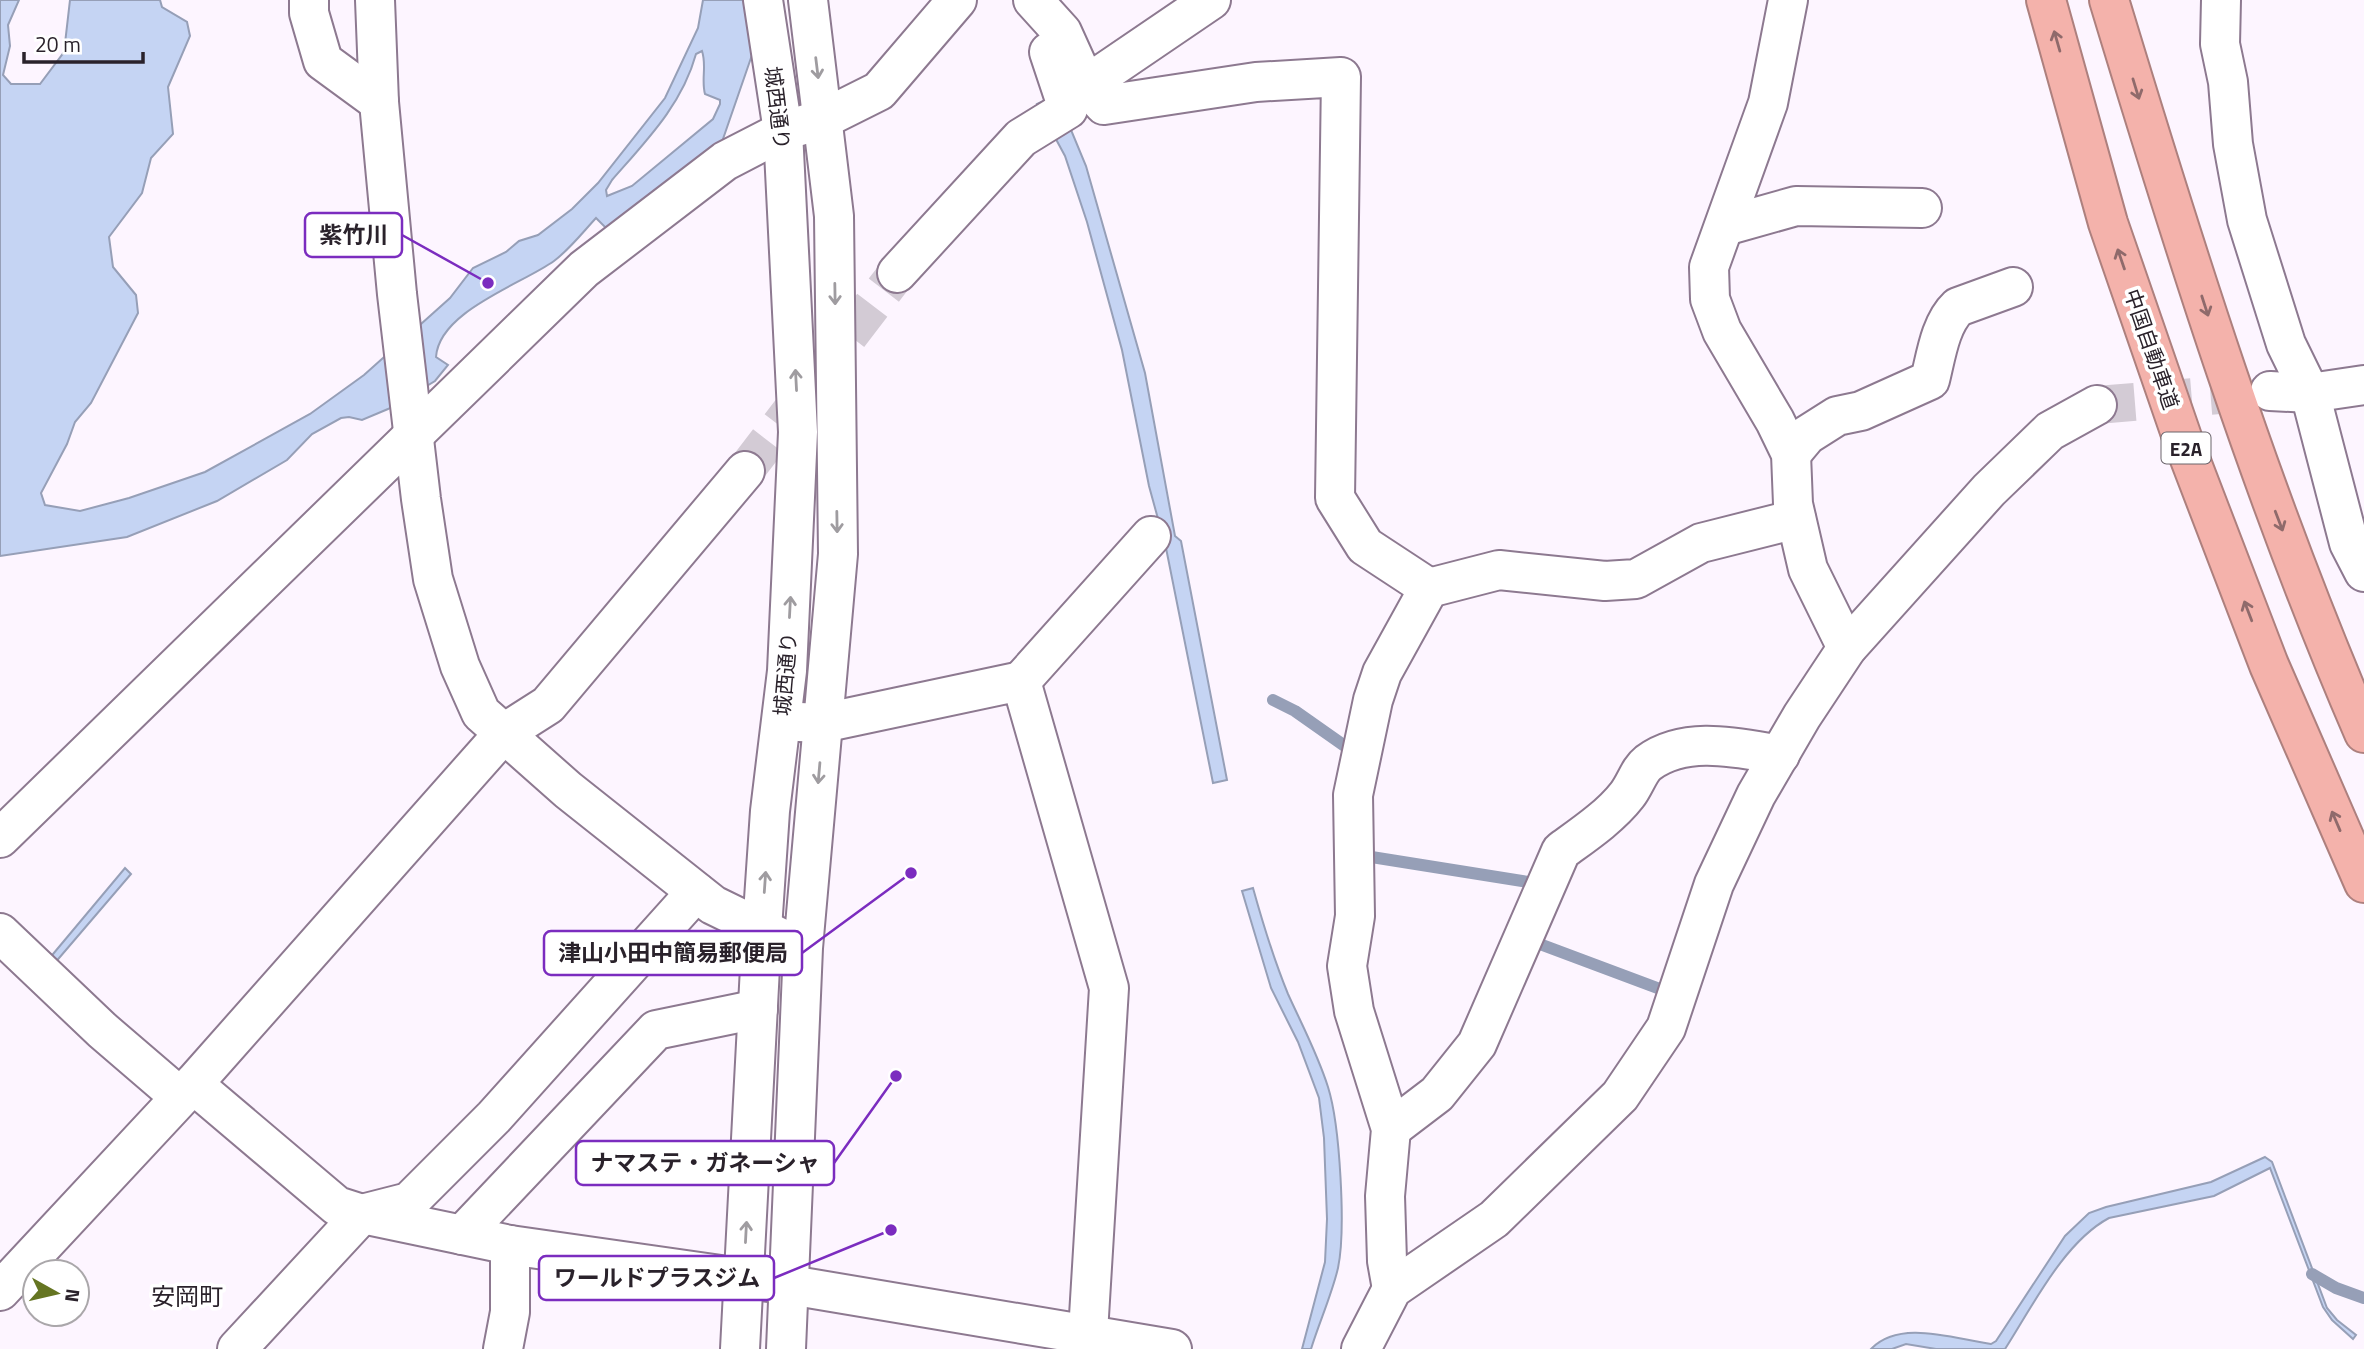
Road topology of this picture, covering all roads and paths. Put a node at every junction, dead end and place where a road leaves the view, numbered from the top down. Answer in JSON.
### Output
{"nodes":[{"id":1,"x":309,"y":0,"type":"edge"},
{"id":2,"x":374,"y":0,"type":"edge"},
{"id":3,"x":763,"y":0,"type":"edge"},
{"id":4,"x":808,"y":0,"type":"edge"},
{"id":5,"x":957,"y":0,"type":"edge"},
{"id":6,"x":1032,"y":0,"type":"edge"},
{"id":7,"x":1211,"y":0,"type":"edge"},
{"id":8,"x":1788,"y":0,"type":"edge"},
{"id":9,"x":2046,"y":0,"type":"edge"},
{"id":10,"x":2109,"y":0,"type":"edge"},
{"id":11,"x":2221,"y":0,"type":"edge"},
{"id":12,"x":1086,"y":85,"type":"junction"},
{"id":13,"x":379,"y":102,"type":"junction"},
{"id":14,"x":823,"y":119,"type":"junction"},
{"id":15,"x":783,"y":131,"type":"junction"},
{"id":16,"x":1922,"y":208,"type":"dead end"},
{"id":17,"x":1725,"y":226,"type":"junction"},
{"id":18,"x":897,"y":273,"type":"tunnel mouth"},
{"id":19,"x":2013,"y":287,"type":"dead end"},
{"id":20,"x":2364,"y":385,"type":"edge"},
{"id":21,"x":2270,"y":391,"type":"tunnel mouth"},
{"id":22,"x":2310,"y":393,"type":"junction"},
{"id":23,"x":2097,"y":405,"type":"tunnel mouth"},
{"id":24,"x":413,"y":426,"type":"junction"},
{"id":25,"x":1791,"y":454,"type":"junction"},
{"id":26,"x":745,"y":471,"type":"tunnel mouth"},
{"id":27,"x":1796,"y":519,"type":"junction"},
{"id":28,"x":1152,"y":536,"type":"dead end"},
{"id":29,"x":2364,"y":572,"type":"edge"},
{"id":30,"x":1429,"y":588,"type":"junction"},
{"id":31,"x":1847,"y":648,"type":"junction"},
{"id":32,"x":1021,"y":681,"type":"junction"},
{"id":33,"x":781,"y":722,"type":"junction"},
{"id":34,"x":823,"y":723,"type":"junction"},
{"id":35,"x":504,"y":733,"type":"junction"},
{"id":36,"x":2364,"y":733,"type":"edge"},
{"id":37,"x":1780,"y":755,"type":"junction"},
{"id":38,"x":0,"y":838,"type":"edge"},
{"id":39,"x":2364,"y":883,"type":"edge"},
{"id":40,"x":695,"y":892,"type":"junction"},
{"id":41,"x":762,"y":929,"type":"junction"},
{"id":42,"x":0,"y":933,"type":"edge"},
{"id":43,"x":803,"y":948,"type":"junction"},
{"id":44,"x":758,"y":1009,"type":"junction"},
{"id":45,"x":186,"y":1091,"type":"junction"},
{"id":46,"x":1391,"y":1129,"type":"junction"},
{"id":47,"x":362,"y":1214,"type":"junction"},
{"id":48,"x":462,"y":1235,"type":"junction"},
{"id":49,"x":510,"y":1245,"type":"junction"},
{"id":50,"x":744,"y":1278,"type":"junction"},
{"id":51,"x":790,"y":1284,"type":"junction"},
{"id":52,"x":1392,"y":1289,"type":"junction"},
{"id":53,"x":0,"y":1291,"type":"edge"},
{"id":54,"x":1087,"y":1342,"type":"edge"},
{"id":55,"x":237,"y":1349,"type":"edge"},
{"id":56,"x":503,"y":1349,"type":"edge"},
{"id":57,"x":740,"y":1349,"type":"edge"},
{"id":58,"x":786,"y":1349,"type":"edge"},
{"id":59,"x":1172,"y":1349,"type":"edge"},
{"id":60,"x":1361,"y":1349,"type":"edge"}],
"edges":[{"from":1,"to":13,"type":"street"},
{"from":2,"to":13,"type":"street"},
{"from":3,"to":15,"type":"street","name":"城西通り"},
{"from":4,"to":14,"type":"street","name":"城西通り","one_way":true},
{"from":5,"to":14,"type":"street"},
{"from":6,"to":12,"type":"street"},
{"from":6,"to":18,"type":"street"},
{"from":7,"to":12,"type":"street"},
{"from":8,"to":17,"type":"street"},
{"from":39,"to":9,"type":"highway","name":"中国自動車道","number":"E2A","one_way":true},
{"from":10,"to":36,"type":"highway","one_way":true},
{"from":11,"to":22,"type":"street"},
{"from":12,"to":30,"type":"street"},
{"from":13,"to":24,"type":"street"},
{"from":14,"to":15,"type":"street"},
{"from":14,"to":34,"type":"street","name":"城西通り","one_way":true},
{"from":15,"to":24,"type":"street"},
{"from":33,"to":15,"type":"street","name":"城西通り","one_way":true},
{"from":16,"to":17,"type":"street"},
{"from":17,"to":25,"type":"street"},
{"from":19,"to":25,"type":"street"},
{"from":20,"to":22,"type":"street"},
{"from":21,"to":22,"type":"street"},
{"from":22,"to":29,"type":"street"},
{"from":23,"to":31,"type":"street"},
{"from":24,"to":35,"type":"street"},
{"from":24,"to":38,"type":"street"},
{"from":25,"to":27,"type":"street"},
{"from":26,"to":35,"type":"street"},
{"from":27,"to":30,"type":"street"},
{"from":27,"to":31,"type":"street"},
{"from":28,"to":32,"type":"street"},
{"from":30,"to":46,"type":"street"},
{"from":31,"to":37,"type":"street"},
{"from":32,"to":34,"type":"street"},
{"from":32,"to":54,"type":"street"},
{"from":33,"to":34,"type":"street"},
{"from":41,"to":33,"type":"street","name":"城西通り","one_way":true},
{"from":34,"to":43,"type":"street","name":"城西通り","one_way":true},
{"from":35,"to":40,"type":"street"},
{"from":35,"to":45,"type":"street"},
{"from":37,"to":46,"type":"street"},
{"from":37,"to":52,"type":"street"},
{"from":40,"to":41,"type":"street"},
{"from":40,"to":47,"type":"street"},
{"from":41,"to":43,"type":"street"},
{"from":41,"to":44,"type":"street","name":"城西通り"},
{"from":42,"to":45,"type":"street"},
{"from":43,"to":51,"type":"street","name":"城西通り"},
{"from":44,"to":48,"type":"street"},
{"from":50,"to":44,"type":"street","name":"城西通り","one_way":true},
{"from":45,"to":47,"type":"street"},
{"from":45,"to":53,"type":"street"},
{"from":46,"to":52,"type":"street"},
{"from":47,"to":48,"type":"street"},
{"from":47,"to":55,"type":"street"},
{"from":48,"to":49,"type":"street"},
{"from":49,"to":50,"type":"street"},
{"from":49,"to":56,"type":"street"},
{"from":50,"to":51,"type":"street"},
{"from":50,"to":57,"type":"street","name":"城西通り"},
{"from":51,"to":54,"type":"street"},
{"from":51,"to":58,"type":"street","name":"城西通り"},
{"from":52,"to":60,"type":"street"},
{"from":54,"to":59,"type":"street"}]}
